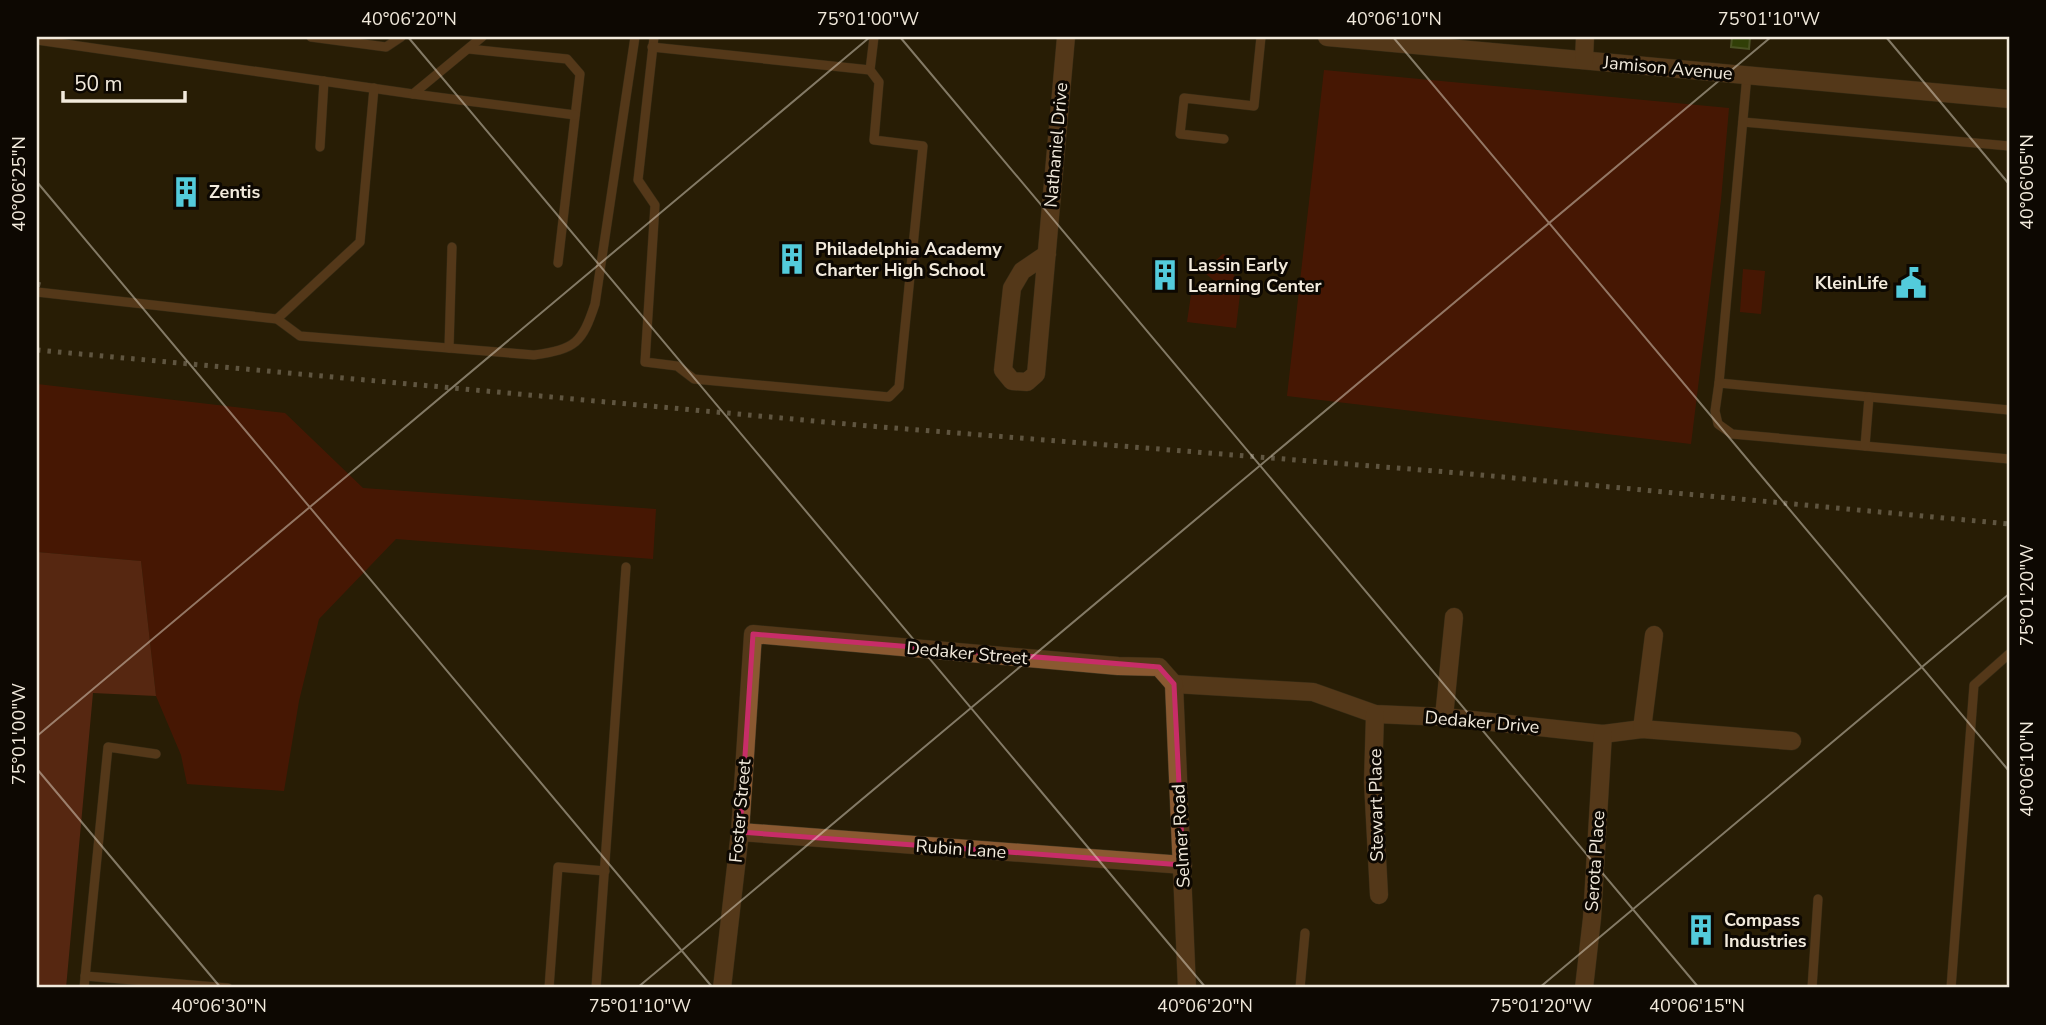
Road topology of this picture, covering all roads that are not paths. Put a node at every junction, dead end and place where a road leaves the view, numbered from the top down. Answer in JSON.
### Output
{"nodes":[{"id":1,"x":311,"y":37,"type":"edge"},
{"id":2,"x":401,"y":37,"type":"edge"},
{"id":3,"x":482,"y":37,"type":"edge"},
{"id":4,"x":635,"y":37,"type":"edge"},
{"id":5,"x":874,"y":37,"type":"edge"},
{"id":6,"x":1066,"y":37,"type":"edge"},
{"id":7,"x":1261,"y":37,"type":"edge"},
{"id":8,"x":1327,"y":37,"type":"edge"},
{"id":9,"x":1585,"y":37,"type":"edge"},
{"id":10,"x":37,"y":40,"type":"edge"},
{"id":11,"x":653,"y":42,"type":"edge"},
{"id":12,"x":469,"y":49,"type":"junction"},
{"id":13,"x":1584,"y":60,"type":"junction"},
{"id":14,"x":870,"y":70,"type":"junction"},
{"id":15,"x":1747,"y":75,"type":"junction"},
{"id":16,"x":324,"y":81,"type":"junction"},
{"id":17,"x":374,"y":88,"type":"junction"},
{"id":18,"x":413,"y":94,"type":"junction"},
{"id":19,"x":2009,"y":99,"type":"edge"},
{"id":20,"x":575,"y":115,"type":"junction"},
{"id":21,"x":1743,"y":122,"type":"junction"},
{"id":22,"x":1224,"y":139,"type":"dead end"},
{"id":23,"x":2009,"y":146,"type":"edge"},
{"id":24,"x":320,"y":148,"type":"dead end"},
{"id":25,"x":452,"y":247,"type":"dead end"},
{"id":26,"x":1047,"y":254,"type":"junction"},
{"id":27,"x":558,"y":263,"type":"dead end"},
{"id":28,"x":37,"y":292,"type":"edge"},
{"id":29,"x":277,"y":319,"type":"junction"},
{"id":30,"x":449,"y":348,"type":"junction"},
{"id":31,"x":1719,"y":383,"type":"junction"},
{"id":32,"x":1869,"y":397,"type":"junction"},
{"id":33,"x":2009,"y":410,"type":"edge"},
{"id":34,"x":1865,"y":446,"type":"junction"},
{"id":35,"x":2009,"y":459,"type":"edge"},
{"id":36,"x":626,"y":567,"type":"dead end"},
{"id":37,"x":1454,"y":617,"type":"dead end"},
{"id":38,"x":752,"y":634,"type":"joint"},
{"id":39,"x":1654,"y":635,"type":"dead end"},
{"id":40,"x":2009,"y":654,"type":"edge"},
{"id":41,"x":1174,"y":684,"type":"junction"},
{"id":42,"x":1376,"y":714,"type":"junction"},
{"id":43,"x":1444,"y":718,"type":"junction"},
{"id":44,"x":1642,"y":729,"type":"junction"},
{"id":45,"x":1603,"y":734,"type":"junction"},
{"id":46,"x":1792,"y":741,"type":"dead end"},
{"id":47,"x":156,"y":754,"type":"dead end"},
{"id":48,"x":740,"y":832,"type":"junction"},
{"id":49,"x":1183,"y":865,"type":"junction"},
{"id":50,"x":605,"y":871,"type":"junction"},
{"id":51,"x":1379,"y":895,"type":"dead end"},
{"id":52,"x":1818,"y":899,"type":"dead end"},
{"id":53,"x":1305,"y":933,"type":"dead end"},
{"id":54,"x":85,"y":976,"type":"junction"},
{"id":55,"x":84,"y":988,"type":"edge"},
{"id":56,"x":228,"y":988,"type":"edge"},
{"id":57,"x":549,"y":988,"type":"edge"},
{"id":58,"x":596,"y":988,"type":"edge"},
{"id":59,"x":722,"y":988,"type":"edge"},
{"id":60,"x":1187,"y":988,"type":"edge"},
{"id":61,"x":1300,"y":988,"type":"edge"},
{"id":62,"x":1584,"y":988,"type":"edge"},
{"id":63,"x":1811,"y":988,"type":"edge"},
{"id":64,"x":1951,"y":988,"type":"edge"}],
"edges":[{"from":1,"to":2,"type":"lane"},
{"from":3,"to":12,"type":"lane"},
{"from":4,"to":30,"type":"lane"},
{"from":5,"to":14,"type":"lane"},
{"from":6,"to":26,"type":"street","name":"Nathaniel Drive"},
{"from":7,"to":22,"type":"lane"},
{"from":8,"to":13,"type":"street","name":"Jamison Avenue"},
{"from":9,"to":13,"type":"street"},
{"from":10,"to":16,"type":"lane"},
{"from":11,"to":14,"type":"lane"},
{"from":11,"to":14,"type":"lane"},
{"from":12,"to":18,"type":"lane"},
{"from":12,"to":20,"type":"lane"},
{"from":13,"to":15,"type":"street","name":"Jamison Avenue"},
{"from":15,"to":19,"type":"street","name":"Jamison Avenue"},
{"from":15,"to":21,"type":"lane"},
{"from":16,"to":17,"type":"lane"},
{"from":16,"to":24,"type":"lane"},
{"from":17,"to":18,"type":"lane"},
{"from":17,"to":29,"type":"lane"},
{"from":18,"to":20,"type":"lane"},
{"from":20,"to":27,"type":"lane"},
{"from":21,"to":23,"type":"lane"},
{"from":21,"to":31,"type":"lane"},
{"from":25,"to":30,"type":"lane"},
{"from":26,"to":26,"type":"street","name":"Nathaniel Drive"},
{"from":28,"to":29,"type":"lane"},
{"from":29,"to":30,"type":"lane"},
{"from":31,"to":32,"type":"lane"},
{"from":31,"to":34,"type":"lane"},
{"from":32,"to":33,"type":"lane"},
{"from":32,"to":34,"type":"lane"},
{"from":34,"to":35,"type":"lane"},
{"from":36,"to":50,"type":"lane"},
{"from":37,"to":43,"type":"street"},
{"from":38,"to":41,"type":"street","name":"Dedaker Street"},
{"from":38,"to":48,"type":"street","name":"Foster Street"},
{"from":39,"to":44,"type":"street"},
{"from":40,"to":64,"type":"lane"},
{"from":41,"to":42,"type":"street","name":"Dedaker Drive"},
{"from":41,"to":49,"type":"street","name":"Selmer Road"},
{"from":42,"to":43,"type":"street","name":"Dedaker Drive"},
{"from":42,"to":51,"type":"street","name":"Stewart Place"},
{"from":43,"to":45,"type":"street","name":"Dedaker Drive"},
{"from":44,"to":45,"type":"street","name":"Dedaker Drive"},
{"from":44,"to":46,"type":"street","name":"Dedaker Drive"},
{"from":45,"to":62,"type":"street","name":"Serota Place"},
{"from":47,"to":54,"type":"lane"},
{"from":48,"to":49,"type":"street","name":"Rubin Lane"},
{"from":48,"to":59,"type":"street","name":"Foster Street"},
{"from":49,"to":60,"type":"street","name":"Selmer Road"},
{"from":50,"to":57,"type":"lane"},
{"from":50,"to":58,"type":"lane"},
{"from":52,"to":63,"type":"lane"},
{"from":53,"to":61,"type":"lane"},
{"from":54,"to":55,"type":"lane"},
{"from":54,"to":56,"type":"lane"}]}
